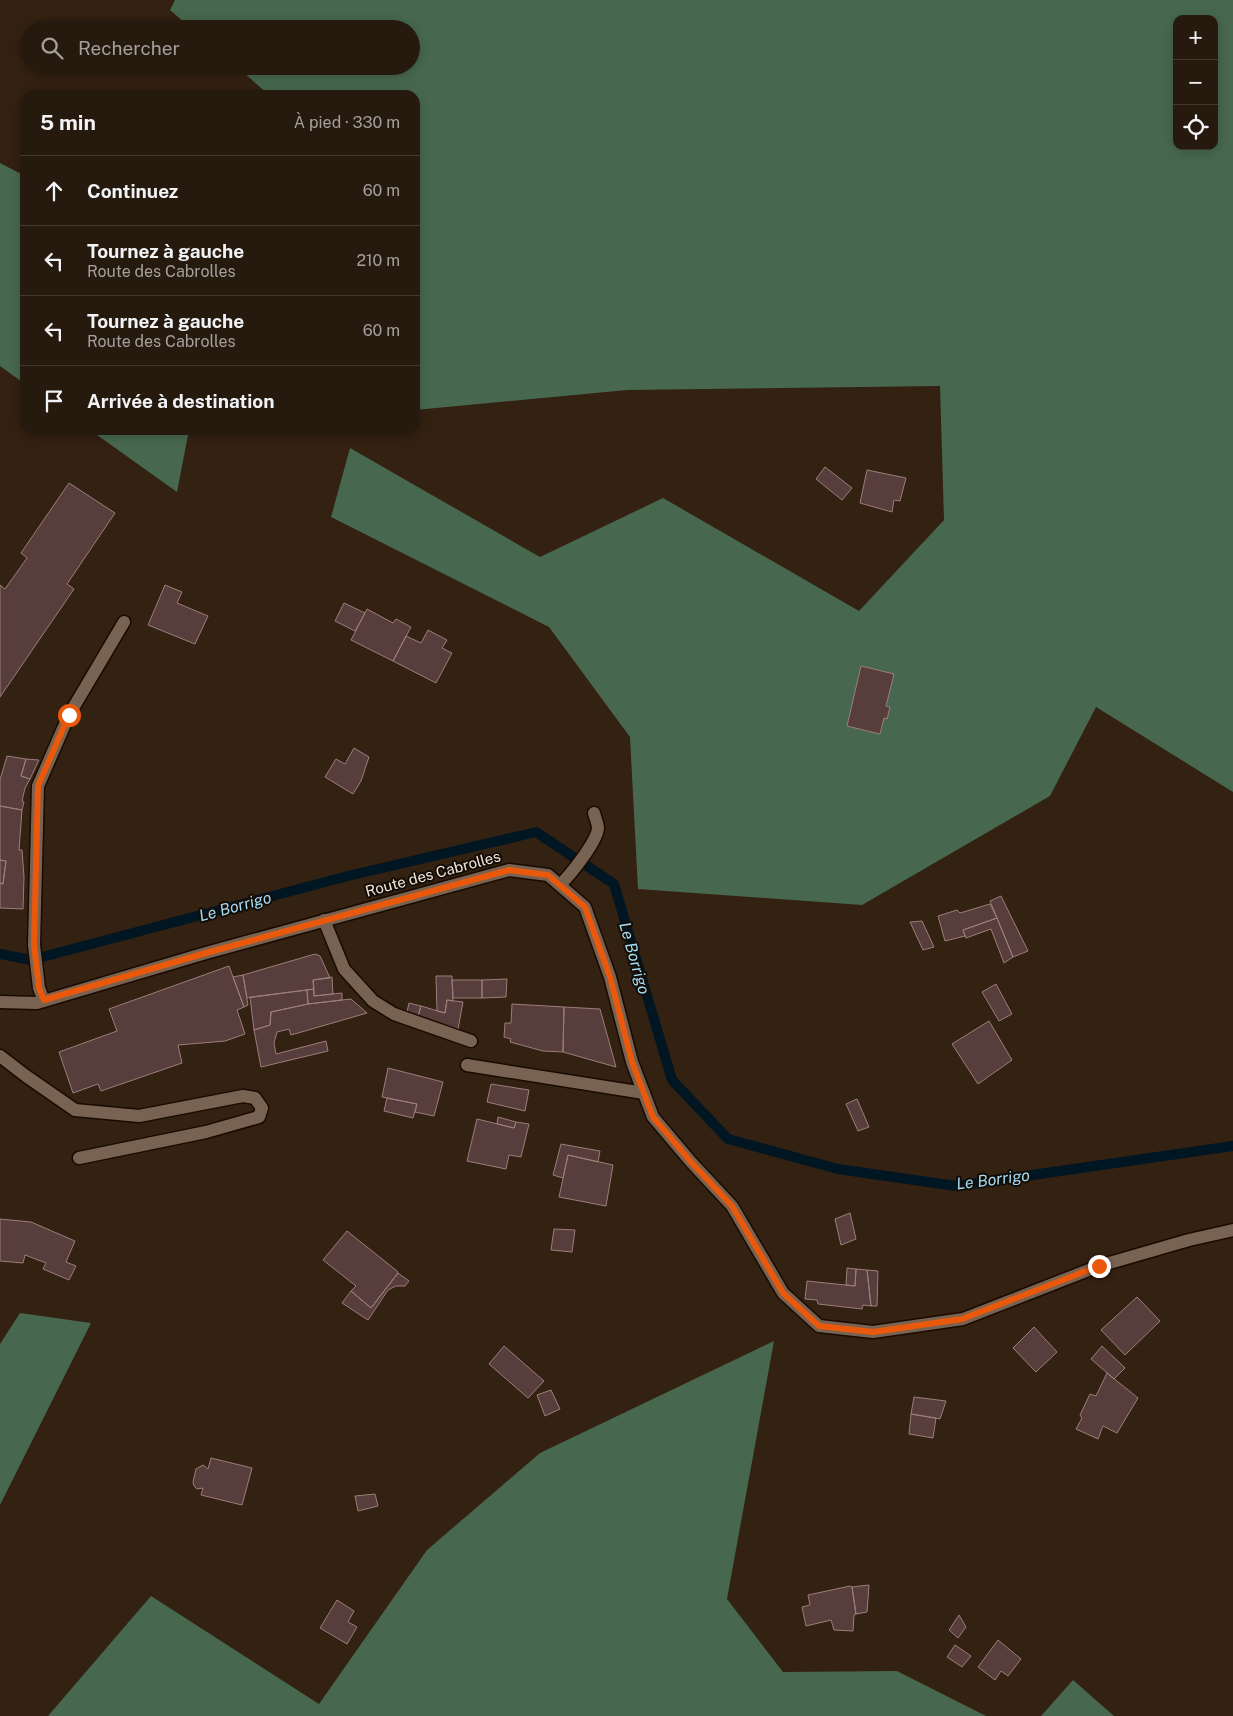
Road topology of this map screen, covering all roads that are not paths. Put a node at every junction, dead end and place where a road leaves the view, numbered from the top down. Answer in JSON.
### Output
{"nodes":[{"id":1,"x":124,"y":622,"type":"dead end"},
{"id":2,"x":594,"y":813,"type":"dead end"},
{"id":3,"x":560,"y":885,"type":"junction"},
{"id":4,"x":324,"y":920,"type":"junction"},
{"id":5,"x":44,"y":1000,"type":"junction"},
{"id":6,"x":0,"y":1002,"type":"edge"},
{"id":7,"x":470,"y":1041,"type":"dead end"},
{"id":8,"x":0,"y":1056,"type":"edge"},
{"id":9,"x":467,"y":1065,"type":"dead end"},
{"id":10,"x":644,"y":1093,"type":"junction"},
{"id":11,"x":79,"y":1158,"type":"dead end"},
{"id":12,"x":1233,"y":1230,"type":"edge"}],
"edges":[{"from":1,"to":5,"type":"street"},
{"from":2,"to":3,"type":"street"},
{"from":3,"to":4,"type":"street","name":"Route des Cabrolles"},
{"from":3,"to":10,"type":"street","name":"Route des Cabrolles"},
{"from":4,"to":5,"type":"street","name":"Route des Cabrolles"},
{"from":4,"to":7,"type":"street"},
{"from":5,"to":6,"type":"street","name":"Route des Cabrolles"},
{"from":8,"to":11,"type":"street"},
{"from":9,"to":10,"type":"street"},
{"from":10,"to":12,"type":"street","name":"Route des Cabrolles"}]}
